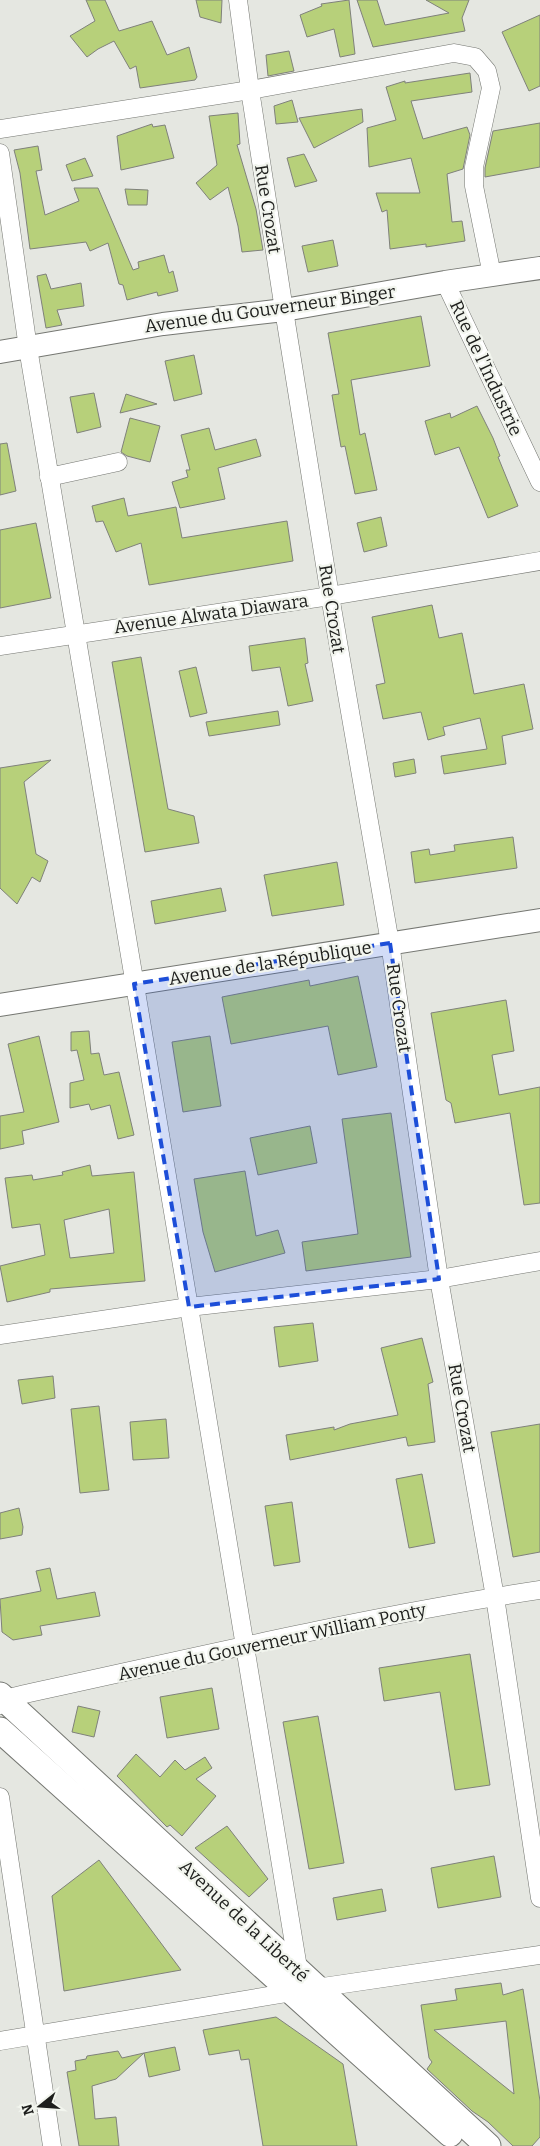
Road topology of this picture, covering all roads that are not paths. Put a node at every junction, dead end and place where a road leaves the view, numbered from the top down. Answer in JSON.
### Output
{"nodes":[{"id":1,"x":238,"y":0,"type":"edge"},
{"id":2,"x":250,"y":90,"type":"junction"},
{"id":3,"x":0,"y":129,"type":"edge"},
{"id":4,"x":0,"y":153,"type":"edge"},
{"id":5,"x":540,"y":268,"type":"edge"},
{"id":6,"x":492,"y":275,"type":"junction"},
{"id":7,"x":445,"y":282,"type":"junction"},
{"id":8,"x":284,"y":310,"type":"junction"},
{"id":9,"x":28,"y":348,"type":"junction"},
{"id":10,"x":0,"y":352,"type":"edge"},
{"id":11,"x":118,"y":462,"type":"dead end"},
{"id":12,"x":49,"y":477,"type":"junction"},
{"id":13,"x":540,"y":482,"type":"edge"},
{"id":14,"x":540,"y":561,"type":"edge"},
{"id":15,"x":330,"y":596,"type":"junction"},
{"id":16,"x":75,"y":634,"type":"junction"},
{"id":17,"x":0,"y":646,"type":"edge"},
{"id":18,"x":540,"y":920,"type":"edge"},
{"id":19,"x":390,"y":943,"type":"junction"},
{"id":20,"x":134,"y":984,"type":"junction"},
{"id":21,"x":0,"y":1005,"type":"edge"},
{"id":22,"x":540,"y":1261,"type":"edge"},
{"id":23,"x":439,"y":1279,"type":"junction"},
{"id":24,"x":189,"y":1307,"type":"junction"},
{"id":25,"x":0,"y":1335,"type":"edge"},
{"id":26,"x":540,"y":1590,"type":"edge"},
{"id":27,"x":495,"y":1597,"type":"junction"},
{"id":28,"x":245,"y":1646,"type":"junction"},
{"id":29,"x":2,"y":1700,"type":"edge"},
{"id":30,"x":0,"y":1730,"type":"edge"},
{"id":31,"x":0,"y":1797,"type":"edge"},
{"id":32,"x":540,"y":1898,"type":"edge"},
{"id":33,"x":540,"y":1955,"type":"edge"},
{"id":34,"x":302,"y":1989,"type":"junction"},
{"id":35,"x":34,"y":2036,"type":"junction"},
{"id":36,"x":0,"y":2041,"type":"edge"},
{"id":37,"x":52,"y":2146,"type":"edge"},
{"id":38,"x":463,"y":2146,"type":"edge"},
{"id":39,"x":488,"y":2146,"type":"edge"}],
"edges":[{"from":1,"to":2,"type":"street","name":"Rue Crozat"},
{"from":2,"to":3,"type":"street"},
{"from":2,"to":6,"type":"street"},
{"from":2,"to":8,"type":"street","name":"Rue Crozat"},
{"from":4,"to":9,"type":"street"},
{"from":5,"to":6,"type":"street","name":"Avenue du Gouverneur Binger"},
{"from":6,"to":7,"type":"street","name":"Avenue du Gouverneur Binger"},
{"from":7,"to":8,"type":"street","name":"Avenue du Gouverneur Binger"},
{"from":7,"to":13,"type":"street","name":"Rue de l'Industrie"},
{"from":8,"to":9,"type":"street","name":"Avenue du Gouverneur Binger"},
{"from":8,"to":15,"type":"street","name":"Rue Crozat"},
{"from":9,"to":10,"type":"street","name":"Avenue du Gouverneur Binger"},
{"from":9,"to":12,"type":"street"},
{"from":11,"to":12,"type":"street"},
{"from":12,"to":16,"type":"street"},
{"from":14,"to":15,"type":"street","name":"Avenue Alwata Diawara"},
{"from":15,"to":16,"type":"street","name":"Avenue Alwata Diawara"},
{"from":15,"to":19,"type":"street","name":"Rue Crozat"},
{"from":16,"to":17,"type":"street","name":"Avenue Alwata Diawara"},
{"from":16,"to":20,"type":"street"},
{"from":18,"to":19,"type":"street","name":"Avenue de la République"},
{"from":19,"to":20,"type":"street","name":"Avenue de la République"},
{"from":19,"to":23,"type":"street","name":"Rue Crozat"},
{"from":20,"to":21,"type":"street","name":"Avenue de la République"},
{"from":20,"to":24,"type":"street"},
{"from":22,"to":23,"type":"street"},
{"from":23,"to":24,"type":"street"},
{"from":23,"to":27,"type":"street","name":"Rue Crozat"},
{"from":24,"to":25,"type":"street"},
{"from":24,"to":28,"type":"street"},
{"from":26,"to":27,"type":"street","name":"Avenue du Gouverneur William Ponty"},
{"from":27,"to":28,"type":"street","name":"Avenue du Gouverneur William Ponty"},
{"from":27,"to":32,"type":"street","name":"Rue Crozat"},
{"from":28,"to":29,"type":"street","name":"Avenue du Gouverneur William Ponty"},
{"from":28,"to":34,"type":"street"},
{"from":29,"to":34,"type":"main road","name":"Avenue de la Liberté"},
{"from":30,"to":34,"type":"main road","name":"Avenue de la Liberté"},
{"from":31,"to":35,"type":"street"},
{"from":33,"to":34,"type":"street"},
{"from":34,"to":35,"type":"street"},
{"from":34,"to":38,"type":"main road","name":"Avenue de la Liberté"},
{"from":34,"to":39,"type":"main road","name":"Avenue de la Liberté"},
{"from":35,"to":36,"type":"street"},
{"from":35,"to":37,"type":"street"}]}
